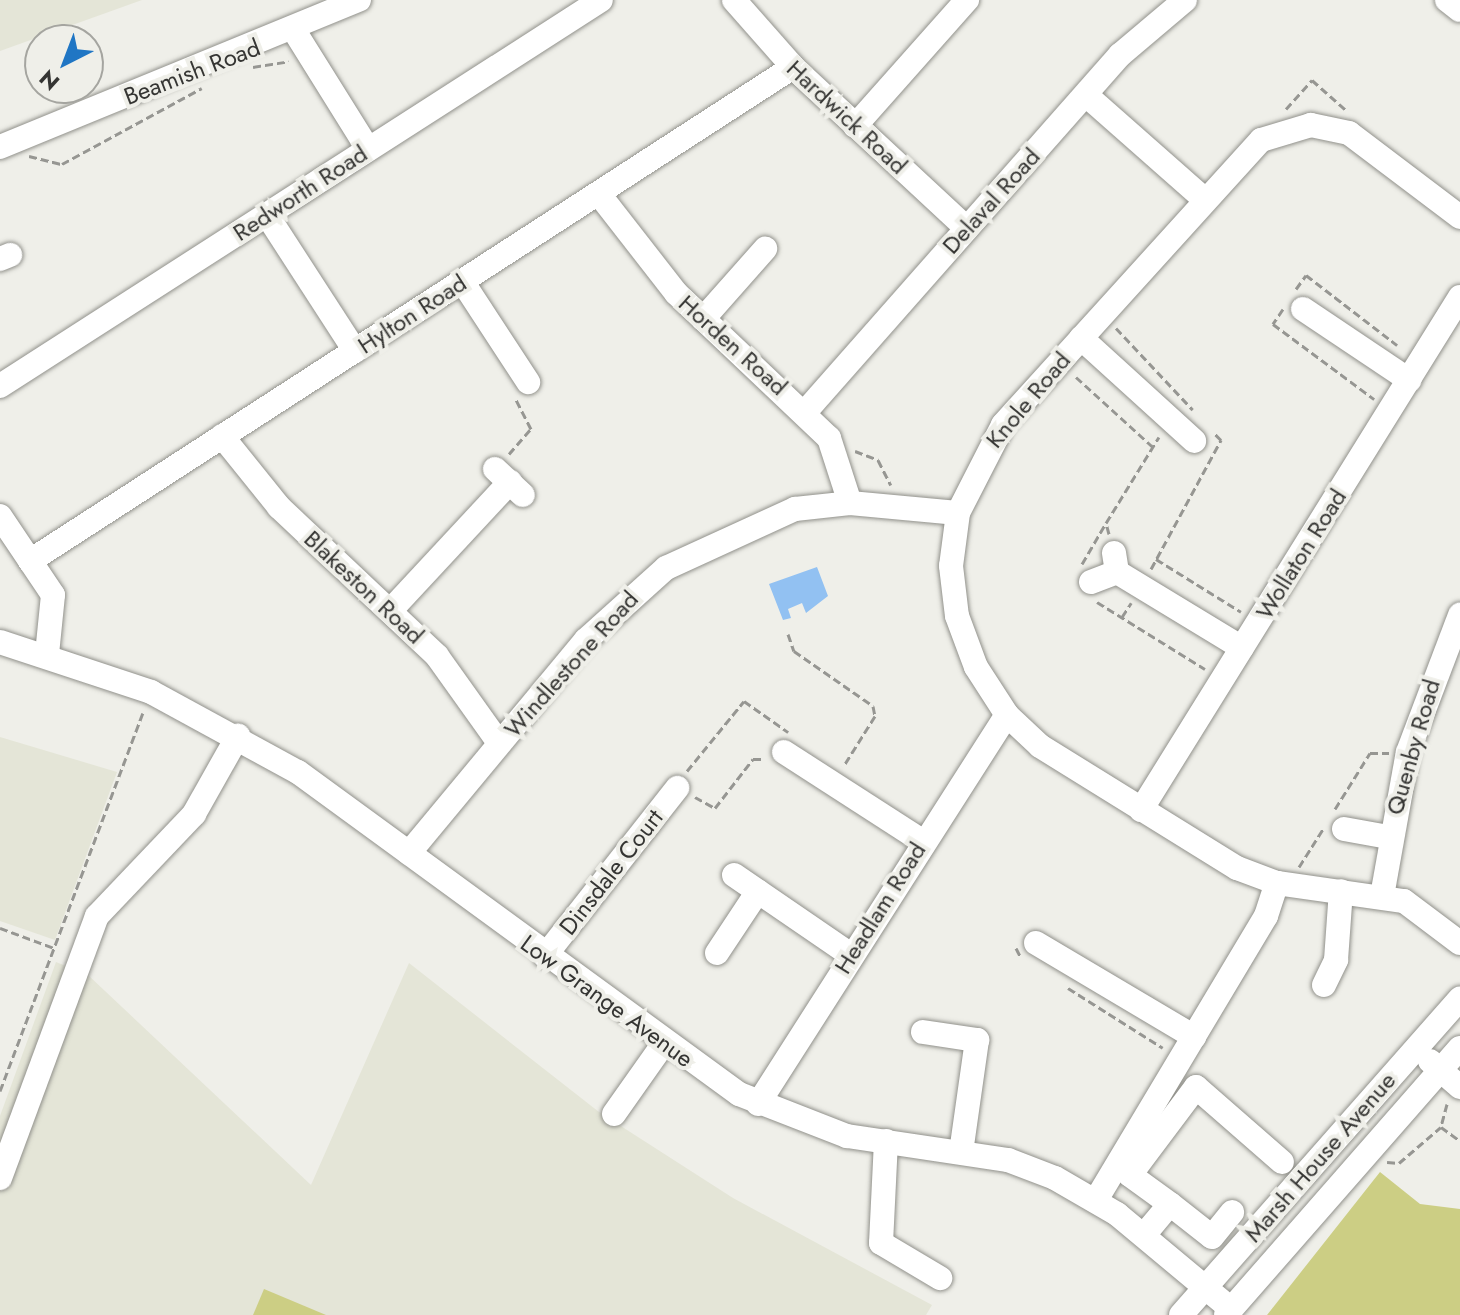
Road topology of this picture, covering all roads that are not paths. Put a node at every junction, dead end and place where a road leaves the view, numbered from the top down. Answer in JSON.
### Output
{"nodes":[{"id":1,"x":359,"y":0,"type":"edge"},
{"id":2,"x":601,"y":0,"type":"edge"},
{"id":3,"x":734,"y":0,"type":"edge"},
{"id":4,"x":967,"y":0,"type":"edge"},
{"id":5,"x":1185,"y":0,"type":"edge"},
{"id":6,"x":1447,"y":0,"type":"edge"},
{"id":7,"x":1460,"y":10,"type":"edge"},
{"id":8,"x":301,"y":42,"type":"junction"},
{"id":9,"x":793,"y":67,"type":"junction"},
{"id":10,"x":1086,"y":95,"type":"junction"},
{"id":11,"x":855,"y":126,"type":"junction"},
{"id":12,"x":10,"y":143,"type":"edge"},
{"id":13,"x":368,"y":149,"type":"junction"},
{"id":14,"x":599,"y":194,"type":"junction"},
{"id":15,"x":1204,"y":199,"type":"junction"},
{"id":16,"x":1456,"y":204,"type":"edge"},
{"id":17,"x":267,"y":215,"type":"junction"},
{"id":18,"x":966,"y":228,"type":"junction"},
{"id":19,"x":764,"y":249,"type":"dead end"},
{"id":20,"x":462,"y":281,"type":"junction"},
{"id":21,"x":1460,"y":297,"type":"edge"},
{"id":22,"x":1301,"y":299,"type":"dead end"},
{"id":23,"x":703,"y":319,"type":"junction"},
{"id":24,"x":1081,"y":338,"type":"junction"},
{"id":25,"x":355,"y":351,"type":"junction"},
{"id":26,"x":532,"y":379,"type":"road end"},
{"id":27,"x":1409,"y":380,"type":"junction"},
{"id":28,"x":0,"y":386,"type":"edge"},
{"id":29,"x":806,"y":411,"type":"junction"},
{"id":30,"x":1201,"y":429,"type":"road end"},
{"id":31,"x":222,"y":436,"type":"junction"},
{"id":32,"x":510,"y":482,"type":"road end"},
{"id":33,"x":850,"y":503,"type":"junction"},
{"id":34,"x":958,"y":513,"type":"junction"},
{"id":35,"x":0,"y":516,"type":"edge"},
{"id":36,"x":30,"y":561,"type":"junction"},
{"id":37,"x":1084,"y":582,"type":"road end"},
{"id":38,"x":391,"y":610,"type":"junction"},
{"id":39,"x":1460,"y":615,"type":"edge"},
{"id":40,"x":0,"y":642,"type":"edge"},
{"id":41,"x":1242,"y":648,"type":"junction"},
{"id":42,"x":47,"y":654,"type":"junction"},
{"id":43,"x":1007,"y":715,"type":"junction"},
{"id":44,"x":238,"y":736,"type":"junction"},
{"id":45,"x":499,"y":743,"type":"junction"},
{"id":46,"x":780,"y":749,"type":"road end"},
{"id":47,"x":677,"y":788,"type":"road end"},
{"id":48,"x":1141,"y":810,"type":"junction"},
{"id":49,"x":1344,"y":829,"type":"dead end"},
{"id":50,"x":1388,"y":837,"type":"junction"},
{"id":51,"x":922,"y":841,"type":"junction"},
{"id":52,"x":409,"y":853,"type":"junction"},
{"id":53,"x":734,"y":875,"type":"dead end"},
{"id":54,"x":1283,"y":884,"type":"junction"},
{"id":55,"x":758,"y":891,"type":"junction"},
{"id":56,"x":1341,"y":891,"type":"junction"},
{"id":57,"x":1382,"y":896,"type":"junction"},
{"id":58,"x":1036,"y":943,"type":"dead end"},
{"id":59,"x":1460,"y":943,"type":"edge"},
{"id":60,"x":717,"y":953,"type":"dead end"},
{"id":61,"x":851,"y":955,"type":"junction"},
{"id":62,"x":545,"y":956,"type":"junction"},
{"id":63,"x":1324,"y":985,"type":"dead end"},
{"id":64,"x":1460,"y":999,"type":"edge"},
{"id":65,"x":923,"y":1032,"type":"dead end"},
{"id":66,"x":1194,"y":1037,"type":"junction"},
{"id":67,"x":664,"y":1043,"type":"junction"},
{"id":68,"x":1416,"y":1048,"type":"junction"},
{"id":69,"x":1460,"y":1048,"type":"edge"},
{"id":70,"x":1451,"y":1080,"type":"edge"},
{"id":71,"x":758,"y":1104,"type":"junction"},
{"id":72,"x":614,"y":1114,"type":"dead end"},
{"id":73,"x":886,"y":1141,"type":"junction"},
{"id":74,"x":961,"y":1152,"type":"junction"},
{"id":75,"x":1282,"y":1162,"type":"dead end"},
{"id":76,"x":0,"y":1178,"type":"edge"},
{"id":77,"x":1096,"y":1200,"type":"junction"},
{"id":78,"x":1170,"y":1204,"type":"junction"},
{"id":79,"x":1232,"y":1212,"type":"dead end"},
{"id":80,"x":1144,"y":1235,"type":"junction"},
{"id":81,"x":940,"y":1278,"type":"dead end"},
{"id":82,"x":1206,"y":1287,"type":"junction"},
{"id":83,"x":1228,"y":1312,"type":"edge"},
{"id":84,"x":1181,"y":1315,"type":"edge"}],
"edges":[{"from":1,"to":8,"type":"street","name":"Beamish Road"},
{"from":2,"to":13,"type":"street","name":"Redworth Road"},
{"from":3,"to":9,"type":"street","name":"Hardwick Road"},
{"from":4,"to":11,"type":"street"},
{"from":5,"to":10,"type":"street","name":"Delaval Road"},
{"from":6,"to":7,"type":"street"},
{"from":8,"to":12,"type":"street","name":"Beamish Road"},
{"from":8,"to":13,"type":"street"},
{"from":9,"to":11,"type":"street","name":"Hardwick Road"},
{"from":9,"to":14,"type":"street","name":"Hylton Road"},
{"from":10,"to":15,"type":"street"},
{"from":10,"to":18,"type":"street","name":"Delaval Road"},
{"from":11,"to":18,"type":"street","name":"Hardwick Road"},
{"from":13,"to":17,"type":"street","name":"Redworth Road"},
{"from":14,"to":20,"type":"street","name":"Hylton Road"},
{"from":14,"to":23,"type":"street","name":"Horden Road"},
{"from":15,"to":16,"type":"street","name":"Knole Road"},
{"from":15,"to":24,"type":"street","name":"Knole Road"},
{"from":17,"to":25,"type":"street"},
{"from":17,"to":28,"type":"street","name":"Redworth Road"},
{"from":18,"to":29,"type":"street","name":"Delaval Road"},
{"from":19,"to":23,"type":"street"},
{"from":20,"to":25,"type":"street","name":"Hylton Road"},
{"from":20,"to":26,"type":"street"},
{"from":21,"to":27,"type":"street","name":"Wollaton Road"},
{"from":22,"to":27,"type":"street"},
{"from":23,"to":29,"type":"street","name":"Horden Road"},
{"from":24,"to":30,"type":"street"},
{"from":24,"to":34,"type":"street","name":"Knole Road"},
{"from":25,"to":31,"type":"street","name":"Hylton Road"},
{"from":27,"to":41,"type":"street","name":"Wollaton Road"},
{"from":29,"to":33,"type":"street","name":"Horden Road"},
{"from":31,"to":36,"type":"street","name":"Hylton Road"},
{"from":31,"to":38,"type":"street","name":"Blakeston Road"},
{"from":32,"to":38,"type":"street"},
{"from":33,"to":34,"type":"street","name":"Windlestone Road"},
{"from":33,"to":45,"type":"street","name":"Windlestone Road"},
{"from":34,"to":43,"type":"street","name":"Knole Road"},
{"from":35,"to":36,"type":"street"},
{"from":36,"to":42,"type":"street"},
{"from":37,"to":41,"type":"street"},
{"from":38,"to":45,"type":"street","name":"Blakeston Road"},
{"from":39,"to":50,"type":"street","name":"Quenby Road"},
{"from":40,"to":42,"type":"street","name":"Low Grange Avenue"},
{"from":41,"to":48,"type":"street","name":"Wollaton Road"},
{"from":42,"to":44,"type":"street","name":"Low Grange Avenue"},
{"from":43,"to":48,"type":"street","name":"Knole Road"},
{"from":43,"to":51,"type":"street","name":"Headlam Road"},
{"from":44,"to":52,"type":"street","name":"Low Grange Avenue"},
{"from":44,"to":76,"type":"street"},
{"from":45,"to":52,"type":"street","name":"Windlestone Road"},
{"from":46,"to":51,"type":"street"},
{"from":47,"to":62,"type":"street","name":"Dinsdale Court"},
{"from":48,"to":54,"type":"street","name":"Knole Road"},
{"from":49,"to":50,"type":"street","name":"Quenby Road"},
{"from":50,"to":57,"type":"street","name":"Quenby Road"},
{"from":51,"to":61,"type":"street","name":"Headlam Road"},
{"from":52,"to":62,"type":"street","name":"Low Grange Avenue"},
{"from":53,"to":55,"type":"street"},
{"from":54,"to":56,"type":"street","name":"Knole Road"},
{"from":54,"to":66,"type":"street"},
{"from":55,"to":60,"type":"street"},
{"from":55,"to":61,"type":"street"},
{"from":56,"to":57,"type":"street","name":"Knole Road"},
{"from":56,"to":63,"type":"street"},
{"from":57,"to":59,"type":"street","name":"Knole Road"},
{"from":58,"to":66,"type":"street"},
{"from":61,"to":71,"type":"street","name":"Headlam Road"},
{"from":62,"to":67,"type":"street","name":"Low Grange Avenue"},
{"from":64,"to":68,"type":"street","name":"Marsh House Avenue"},
{"from":65,"to":74,"type":"street"},
{"from":66,"to":77,"type":"street"},
{"from":67,"to":71,"type":"street","name":"Low Grange Avenue"},
{"from":67,"to":72,"type":"street"},
{"from":68,"to":70,"type":"street"},
{"from":68,"to":82,"type":"street","name":"Marsh House Avenue"},
{"from":69,"to":70,"type":"street","name":"Marsh House Avenue"},
{"from":70,"to":83,"type":"street","name":"Marsh House Avenue"},
{"from":71,"to":73,"type":"street","name":"Low Grange Avenue"},
{"from":73,"to":74,"type":"street","name":"Low Grange Avenue"},
{"from":73,"to":81,"type":"street"},
{"from":74,"to":77,"type":"street","name":"Low Grange Avenue"},
{"from":75,"to":78,"type":"street"},
{"from":77,"to":80,"type":"street","name":"Low Grange Avenue"},
{"from":78,"to":79,"type":"street"},
{"from":78,"to":80,"type":"street"},
{"from":80,"to":82,"type":"street","name":"Low Grange Avenue"},
{"from":82,"to":83,"type":"street","name":"Low Grange Avenue"},
{"from":82,"to":84,"type":"street","name":"Marsh House Avenue"}]}
